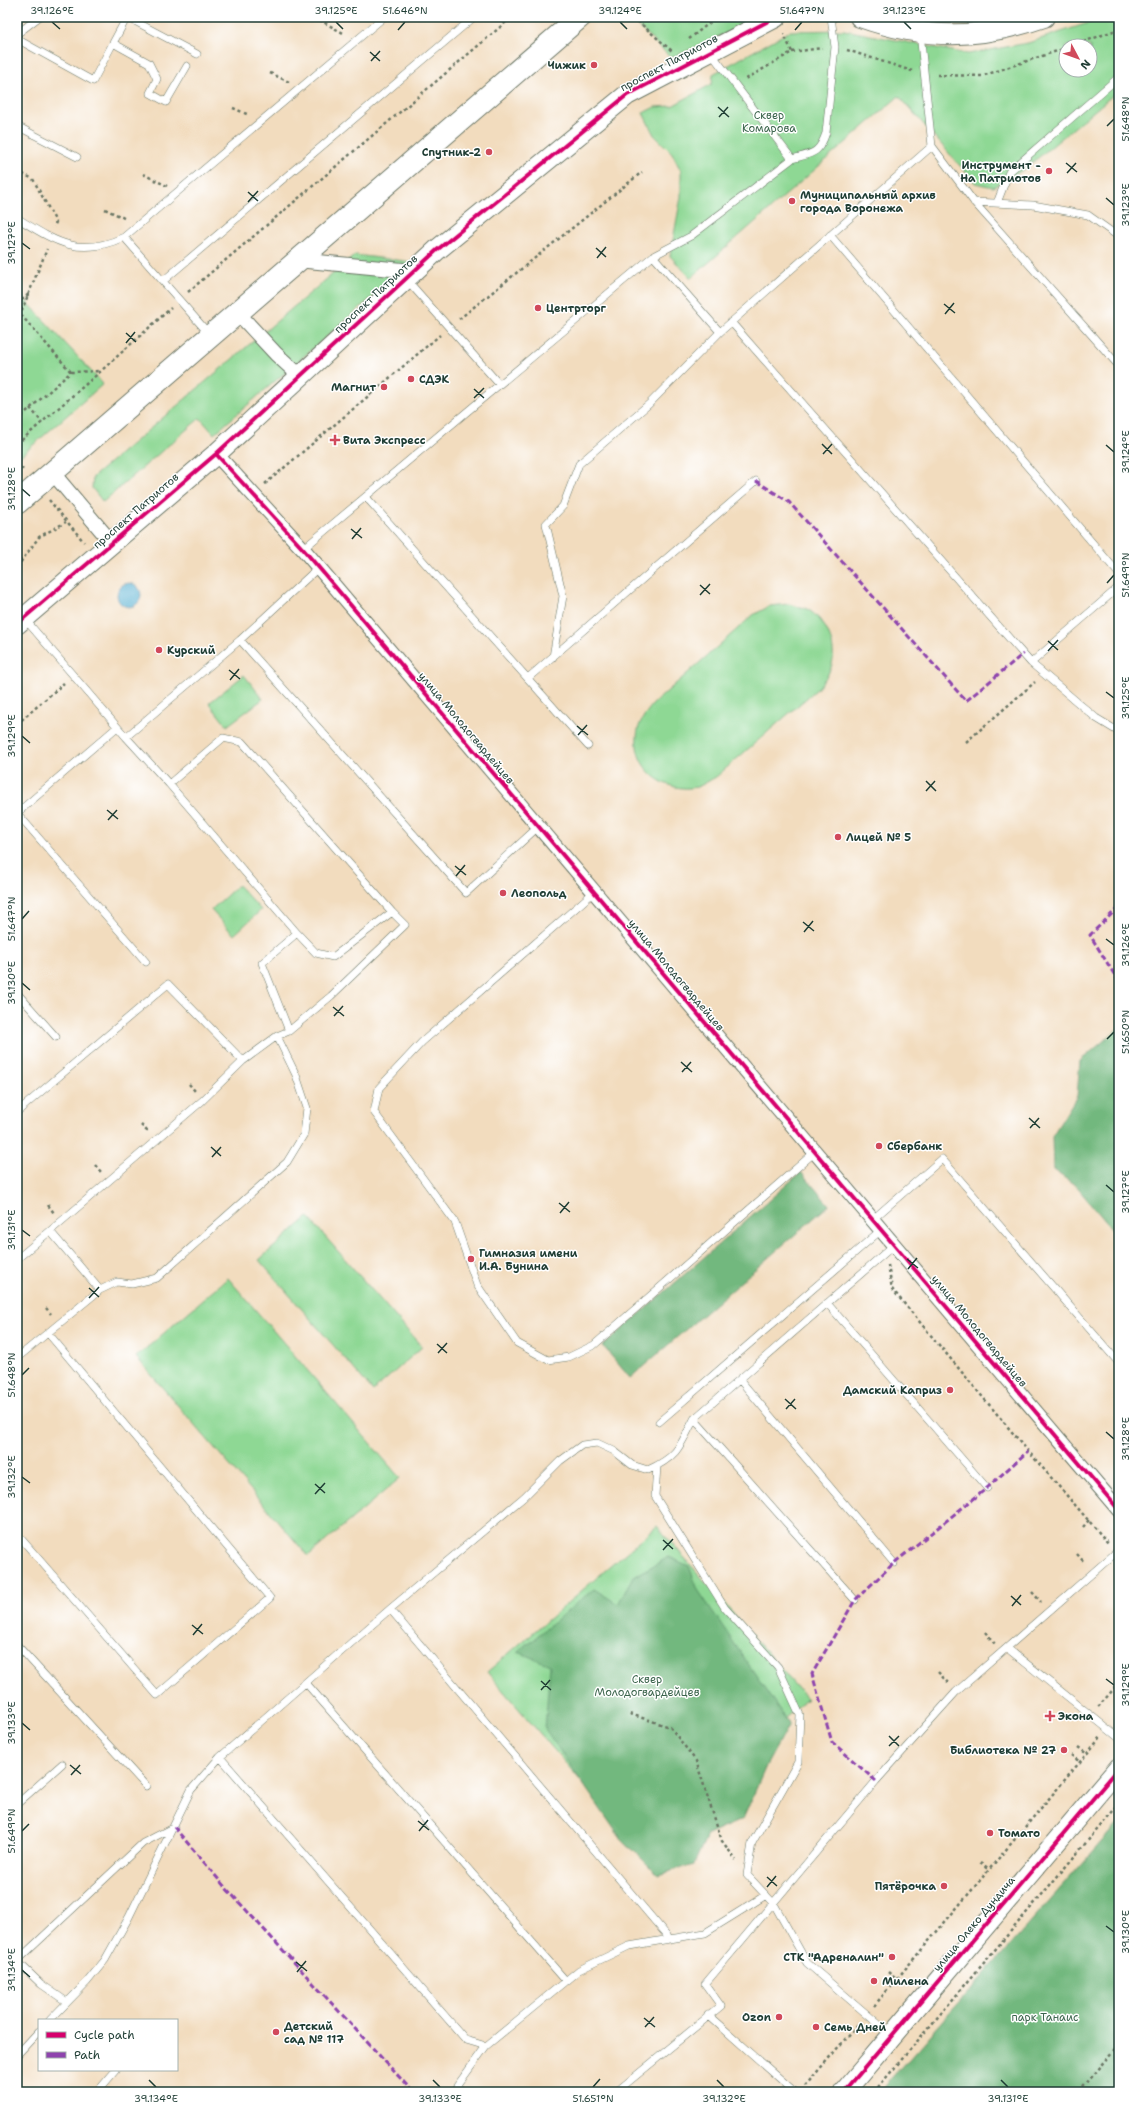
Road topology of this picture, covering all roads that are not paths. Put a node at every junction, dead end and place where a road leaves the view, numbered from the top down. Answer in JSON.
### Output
{"nodes":[{"id":1,"x":39,"y":17,"type":"edge"},
{"id":2,"x":127,"y":17,"type":"edge"},
{"id":3,"x":384,"y":17,"type":"edge"},
{"id":4,"x":474,"y":17,"type":"edge"},
{"id":5,"x":580,"y":17,"type":"edge"},
{"id":6,"x":831,"y":17,"type":"edge"},
{"id":7,"x":860,"y":17,"type":"edge"},
{"id":8,"x":1044,"y":17,"type":"edge"},
{"id":9,"x":779,"y":24,"type":"edge"},
{"id":10,"x":920,"y":33,"type":"junction"},
{"id":11,"x":17,"y":34,"type":"edge"},
{"id":12,"x":17,"y":39,"type":"edge"},
{"id":13,"x":113,"y":43,"type":"junction"},
{"id":14,"x":710,"y":51,"type":"junction"},
{"id":15,"x":197,"y":54,"type":"dead end"},
{"id":16,"x":187,"y":66,"type":"dead end"},
{"id":17,"x":1119,"y":77,"type":"edge"},
{"id":18,"x":17,"y":126,"type":"edge"},
{"id":19,"x":932,"y":146,"type":"junction"},
{"id":20,"x":77,"y":157,"type":"dead end"},
{"id":21,"x":792,"y":159,"type":"junction"},
{"id":22,"x":974,"y":202,"type":"junction"},
{"id":23,"x":997,"y":203,"type":"junction"},
{"id":24,"x":17,"y":218,"type":"edge"},
{"id":25,"x":830,"y":235,"type":"junction"},
{"id":26,"x":124,"y":237,"type":"junction"},
{"id":27,"x":1119,"y":237,"type":"edge"},
{"id":28,"x":653,"y":256,"type":"junction"},
{"id":29,"x":297,"y":260,"type":"junction"},
{"id":30,"x":410,"y":275,"type":"junction"},
{"id":31,"x":163,"y":281,"type":"junction"},
{"id":32,"x":237,"y":312,"type":"junction"},
{"id":33,"x":731,"y":322,"type":"junction"},
{"id":34,"x":720,"y":332,"type":"junction"},
{"id":35,"x":210,"y":336,"type":"junction"},
{"id":36,"x":1119,"y":366,"type":"edge"},
{"id":37,"x":300,"y":376,"type":"junction"},
{"id":38,"x":499,"y":384,"type":"junction"},
{"id":39,"x":216,"y":454,"type":"junction"},
{"id":40,"x":52,"y":472,"type":"junction"},
{"id":41,"x":756,"y":480,"type":"dead end"},
{"id":42,"x":366,"y":498,"type":"junction"},
{"id":43,"x":17,"y":502,"type":"edge"},
{"id":44,"x":112,"y":543,"type":"junction"},
{"id":45,"x":303,"y":549,"type":"junction"},
{"id":46,"x":318,"y":568,"type":"junction"},
{"id":47,"x":1119,"y":574,"type":"edge"},
{"id":48,"x":1119,"y":587,"type":"edge"},
{"id":49,"x":21,"y":621,"type":"edge"},
{"id":50,"x":240,"y":640,"type":"junction"},
{"id":51,"x":553,"y":657,"type":"junction"},
{"id":52,"x":1032,"y":663,"type":"junction"},
{"id":53,"x":528,"y":678,"type":"junction"},
{"id":54,"x":116,"y":728,"type":"junction"},
{"id":55,"x":1119,"y":732,"type":"edge"},
{"id":56,"x":126,"y":737,"type":"junction"},
{"id":57,"x":588,"y":746,"type":"dead end"},
{"id":58,"x":169,"y":784,"type":"junction"},
{"id":59,"x":17,"y":813,"type":"edge"},
{"id":60,"x":538,"y":827,"type":"junction"},
{"id":61,"x":594,"y":892,"type":"junction"},
{"id":62,"x":392,"y":912,"type":"junction"},
{"id":63,"x":297,"y":933,"type":"junction"},
{"id":64,"x":146,"y":962,"type":"dead end"},
{"id":65,"x":17,"y":993,"type":"edge"},
{"id":66,"x":289,"y":1031,"type":"junction"},
{"id":67,"x":277,"y":1036,"type":"junction"},
{"id":68,"x":56,"y":1037,"type":"dead end"},
{"id":69,"x":243,"y":1061,"type":"junction"},
{"id":70,"x":17,"y":1112,"type":"edge"},
{"id":71,"x":815,"y":1152,"type":"junction"},
{"id":72,"x":877,"y":1225,"type":"junction"},
{"id":73,"x":50,"y":1232,"type":"junction"},
{"id":74,"x":894,"y":1245,"type":"junction"},
{"id":75,"x":17,"y":1259,"type":"edge"},
{"id":76,"x":100,"y":1290,"type":"junction"},
{"id":77,"x":827,"y":1303,"type":"junction"},
{"id":78,"x":48,"y":1333,"type":"junction"},
{"id":79,"x":17,"y":1358,"type":"edge"},
{"id":80,"x":1119,"y":1364,"type":"edge"},
{"id":81,"x":740,"y":1380,"type":"junction"},
{"id":82,"x":694,"y":1419,"type":"junction"},
{"id":83,"x":660,"y":1422,"type":"dead end"},
{"id":84,"x":657,"y":1466,"type":"junction"},
{"id":85,"x":987,"y":1488,"type":"dead end"},
{"id":86,"x":1119,"y":1510,"type":"edge"},
{"id":87,"x":17,"y":1534,"type":"edge"},
{"id":88,"x":1118,"y":1551,"type":"edge"},
{"id":89,"x":894,"y":1563,"type":"dead end"},
{"id":90,"x":855,"y":1600,"type":"dead end"},
{"id":91,"x":390,"y":1609,"type":"junction"},
{"id":92,"x":17,"y":1645,"type":"edge"},
{"id":93,"x":1007,"y":1648,"type":"junction"},
{"id":94,"x":306,"y":1683,"type":"junction"},
{"id":95,"x":1119,"y":1738,"type":"edge"},
{"id":96,"x":220,"y":1757,"type":"junction"},
{"id":97,"x":62,"y":1764,"type":"dead end"},
{"id":98,"x":1119,"y":1768,"type":"edge"},
{"id":99,"x":146,"y":1786,"type":"dead end"},
{"id":100,"x":17,"y":1804,"type":"edge"},
{"id":101,"x":174,"y":1827,"type":"junction"},
{"id":102,"x":766,"y":1895,"type":"junction"},
{"id":103,"x":774,"y":1904,"type":"junction"},
{"id":104,"x":670,"y":1939,"type":"junction"},
{"id":105,"x":17,"y":1961,"type":"edge"},
{"id":106,"x":566,"y":1981,"type":"junction"},
{"id":107,"x":67,"y":2002,"type":"junction"},
{"id":108,"x":708,"y":2015,"type":"junction"},
{"id":109,"x":51,"y":2019,"type":"edge"},
{"id":110,"x":38,"y":2033,"type":"edge"},
{"id":111,"x":892,"y":2036,"type":"junction"},
{"id":112,"x":486,"y":2046,"type":"junction"},
{"id":113,"x":17,"y":2055,"type":"edge"},
{"id":114,"x":115,"y":2071,"type":"edge"},
{"id":115,"x":97,"y":2092,"type":"edge"},
{"id":116,"x":457,"y":2092,"type":"edge"},
{"id":117,"x":616,"y":2092,"type":"edge"},
{"id":118,"x":795,"y":2092,"type":"edge"},
{"id":119,"x":844,"y":2092,"type":"edge"}],
"edges":[{"from":1,"to":11,"type":"lane"},
{"from":2,"to":13,"type":"lane"},
{"from":2,"to":15,"type":"lane"},
{"from":3,"to":26,"type":"lane"},
{"from":4,"to":31,"type":"lane"},
{"from":5,"to":29,"type":"highway"},
{"from":6,"to":21,"type":"lane"},
{"from":7,"to":10,"type":"street"},
{"from":8,"to":10,"type":"street"},
{"from":9,"to":14,"type":"street","name":"проспект Патриотов"},
{"from":10,"to":19,"type":"lane"},
{"from":12,"to":13,"type":"lane"},
{"from":13,"to":16,"type":"lane"},
{"from":14,"to":21,"type":"lane"},
{"from":14,"to":30,"type":"street","name":"проспект Патриотов"},
{"from":17,"to":23,"type":"lane"},
{"from":18,"to":20,"type":"lane"},
{"from":19,"to":22,"type":"lane"},
{"from":19,"to":25,"type":"lane"},
{"from":21,"to":28,"type":"lane"},
{"from":22,"to":23,"type":"lane"},
{"from":22,"to":36,"type":"lane"},
{"from":23,"to":27,"type":"lane"},
{"from":24,"to":26,"type":"lane"},
{"from":25,"to":33,"type":"lane"},
{"from":25,"to":47,"type":"lane"},
{"from":26,"to":31,"type":"lane"},
{"from":28,"to":34,"type":"lane"},
{"from":28,"to":38,"type":"lane"},
{"from":29,"to":30,"type":"street"},
{"from":29,"to":32,"type":"highway"},
{"from":30,"to":37,"type":"street","name":"проспект Патриотов"},
{"from":30,"to":38,"type":"lane"},
{"from":31,"to":35,"type":"lane"},
{"from":32,"to":35,"type":"highway"},
{"from":32,"to":37,"type":"street"},
{"from":33,"to":34,"type":"lane"},
{"from":33,"to":52,"type":"lane"},
{"from":34,"to":51,"type":"lane"},
{"from":35,"to":40,"type":"highway"},
{"from":37,"to":39,"type":"street","name":"проспект Патриотов"},
{"from":38,"to":42,"type":"lane"},
{"from":39,"to":44,"type":"street","name":"проспект Патриотов"},
{"from":39,"to":45,"type":"street","name":"улица Молодогвардейцев"},
{"from":40,"to":43,"type":"highway"},
{"from":40,"to":44,"type":"street"},
{"from":41,"to":51,"type":"lane"},
{"from":42,"to":45,"type":"lane"},
{"from":42,"to":53,"type":"lane"},
{"from":44,"to":49,"type":"street","name":"проспект Патриотов"},
{"from":45,"to":46,"type":"street","name":"улица Молодогвардейцев"},
{"from":46,"to":50,"type":"lane"},
{"from":46,"to":60,"type":"street","name":"улица Молодогвардейцев"},
{"from":48,"to":52,"type":"lane"},
{"from":49,"to":54,"type":"lane"},
{"from":50,"to":56,"type":"lane"},
{"from":50,"to":60,"type":"lane"},
{"from":51,"to":53,"type":"lane"},
{"from":52,"to":55,"type":"lane"},
{"from":53,"to":57,"type":"lane"},
{"from":54,"to":56,"type":"lane"},
{"from":54,"to":59,"type":"lane"},
{"from":56,"to":58,"type":"lane"},
{"from":58,"to":62,"type":"lane"},
{"from":58,"to":63,"type":"lane"},
{"from":59,"to":64,"type":"lane"},
{"from":60,"to":61,"type":"street","name":"улица Молодогвардейцев"},
{"from":61,"to":71,"type":"street","name":"улица Молодогвардейцев"},
{"from":61,"to":71,"type":"lane"},
{"from":62,"to":63,"type":"lane"},
{"from":62,"to":66,"type":"lane"},
{"from":63,"to":66,"type":"lane"},
{"from":65,"to":68,"type":"lane"},
{"from":66,"to":67,"type":"lane"},
{"from":67,"to":69,"type":"lane"},
{"from":67,"to":76,"type":"lane"},
{"from":69,"to":70,"type":"lane"},
{"from":69,"to":73,"type":"lane"},
{"from":71,"to":72,"type":"street","name":"улица Молодогвардейцев"},
{"from":72,"to":74,"type":"street","name":"улица Молодогвардейцев"},
{"from":72,"to":80,"type":"lane"},
{"from":72,"to":83,"type":"lane"},
{"from":73,"to":75,"type":"lane"},
{"from":73,"to":76,"type":"lane"},
{"from":74,"to":77,"type":"lane"},
{"from":74,"to":86,"type":"street","name":"улица Молодогвардейцев"},
{"from":76,"to":78,"type":"lane"},
{"from":77,"to":81,"type":"lane"},
{"from":77,"to":85,"type":"lane"},
{"from":78,"to":79,"type":"lane"},
{"from":78,"to":87,"type":"lane"},
{"from":81,"to":82,"type":"lane"},
{"from":81,"to":89,"type":"lane"},
{"from":82,"to":84,"type":"lane"},
{"from":82,"to":90,"type":"lane"},
{"from":84,"to":91,"type":"lane"},
{"from":84,"to":102,"type":"lane"},
{"from":88,"to":93,"type":"lane"},
{"from":91,"to":94,"type":"lane"},
{"from":91,"to":104,"type":"lane"},
{"from":92,"to":99,"type":"lane"},
{"from":93,"to":95,"type":"lane"},
{"from":93,"to":103,"type":"lane"},
{"from":94,"to":96,"type":"lane"},
{"from":94,"to":106,"type":"lane"},
{"from":96,"to":101,"type":"lane"},
{"from":96,"to":112,"type":"lane"},
{"from":97,"to":100,"type":"lane"},
{"from":98,"to":111,"type":"street","name":"улица Олеко Дундича"},
{"from":101,"to":105,"type":"lane"},
{"from":101,"to":107,"type":"lane"},
{"from":102,"to":103,"type":"lane"},
{"from":102,"to":104,"type":"lane"},
{"from":103,"to":108,"type":"lane"},
{"from":103,"to":111,"type":"lane"},
{"from":104,"to":106,"type":"lane"},
{"from":105,"to":107,"type":"lane"},
{"from":106,"to":112,"type":"lane"},
{"from":107,"to":109,"type":"lane"},
{"from":108,"to":117,"type":"lane"},
{"from":108,"to":118,"type":"lane"},
{"from":110,"to":113,"type":"lane"},
{"from":111,"to":119,"type":"street","name":"улица Олеко Дундича"},
{"from":112,"to":116,"type":"lane"},
{"from":114,"to":115,"type":"lane"}]}
